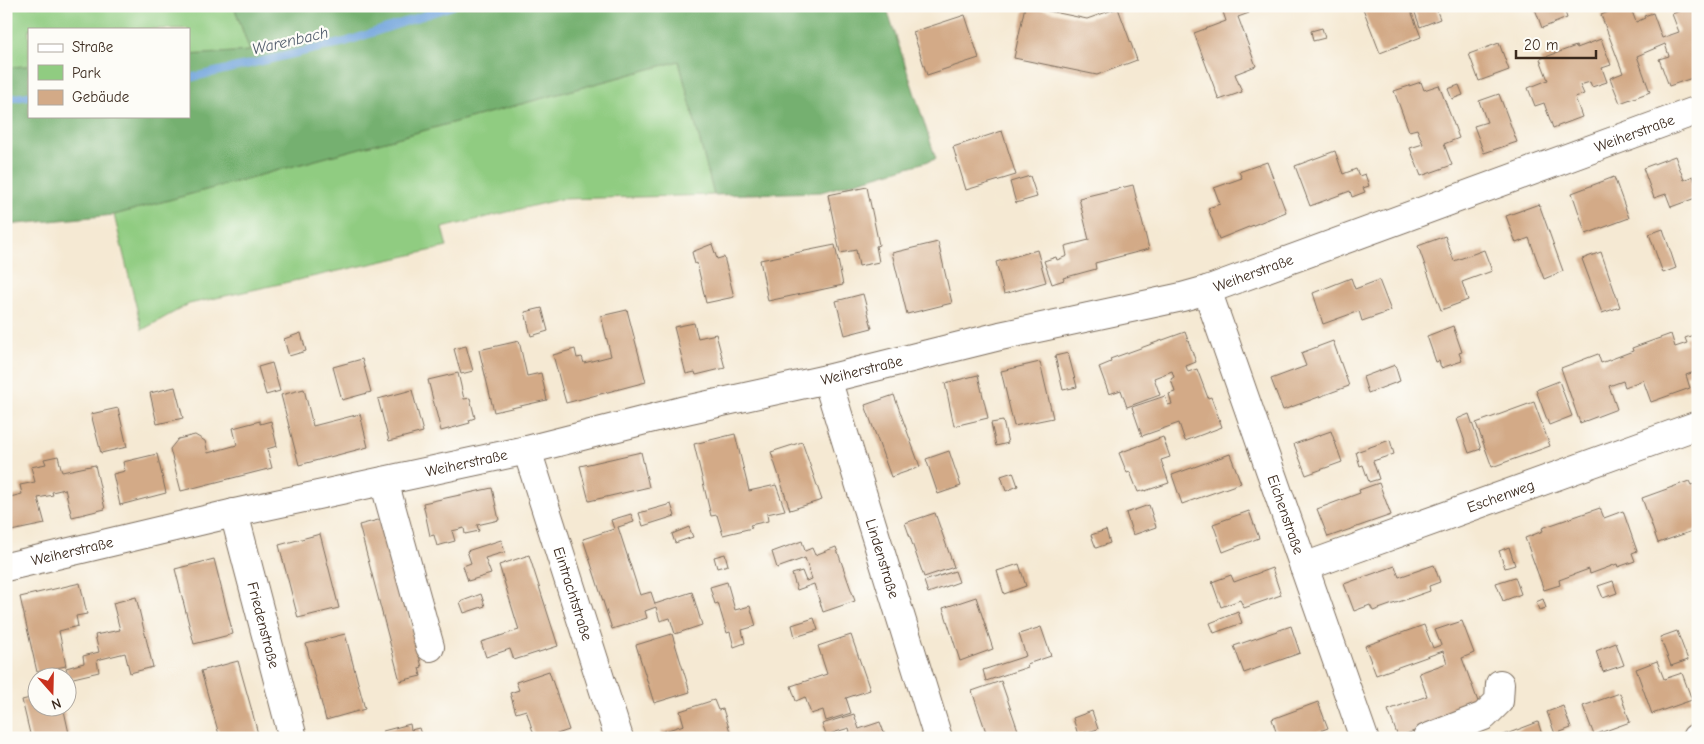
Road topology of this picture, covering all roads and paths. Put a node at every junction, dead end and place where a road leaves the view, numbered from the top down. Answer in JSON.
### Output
{"nodes":[{"id":1,"x":1698,"y":110,"type":"edge"},
{"id":2,"x":1207,"y":290,"type":"junction"},
{"id":3,"x":827,"y":379,"type":"junction"},
{"id":4,"x":1698,"y":425,"type":"edge"},
{"id":5,"x":527,"y":450,"type":"junction"},
{"id":6,"x":384,"y":481,"type":"junction"},
{"id":7,"x":234,"y":513,"type":"junction"},
{"id":8,"x":6,"y":567,"type":"edge"},
{"id":9,"x":1304,"y":567,"type":"junction"},
{"id":10,"x":430,"y":647,"type":"dead end"},
{"id":11,"x":1500,"y":684,"type":"dead end"},
{"id":12,"x":293,"y":738,"type":"edge"},
{"id":13,"x":619,"y":738,"type":"edge"},
{"id":14,"x":938,"y":738,"type":"edge"},
{"id":15,"x":1364,"y":738,"type":"edge"},
{"id":16,"x":1427,"y":738,"type":"edge"}],
"edges":[{"from":1,"to":2,"type":"street","name":"Weiherstraße"},
{"from":2,"to":3,"type":"street","name":"Weiherstraße"},
{"from":2,"to":9,"type":"street","name":"Eichenstraße"},
{"from":3,"to":5,"type":"street","name":"Weiherstraße"},
{"from":3,"to":14,"type":"street","name":"Lindenstraße"},
{"from":4,"to":9,"type":"street","name":"Eschenweg"},
{"from":5,"to":6,"type":"street","name":"Weiherstraße"},
{"from":5,"to":13,"type":"street","name":"Eintrachtstraße"},
{"from":6,"to":7,"type":"street","name":"Weiherstraße"},
{"from":6,"to":10,"type":"street"},
{"from":7,"to":8,"type":"street","name":"Weiherstraße"},
{"from":7,"to":12,"type":"street","name":"Friedenstraße"},
{"from":9,"to":15,"type":"street","name":"Eichenstraße"},
{"from":11,"to":16,"type":"street"}]}
